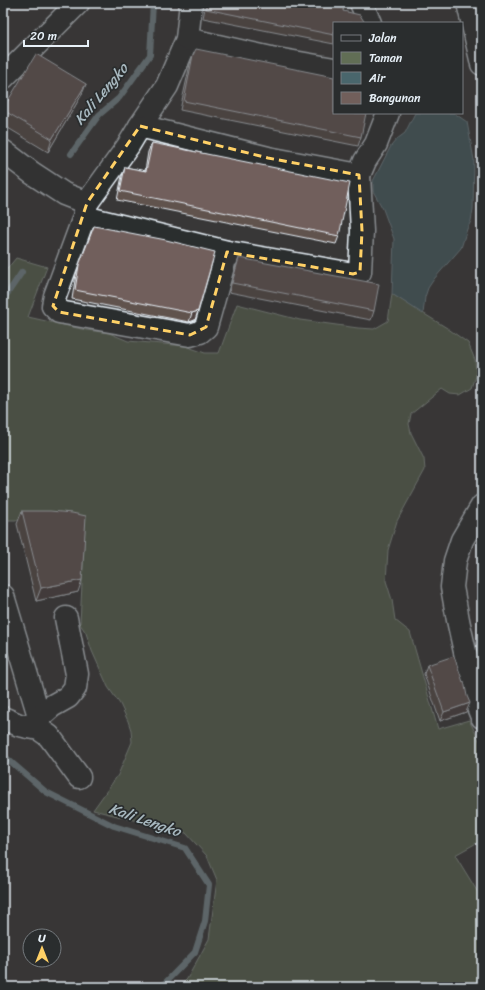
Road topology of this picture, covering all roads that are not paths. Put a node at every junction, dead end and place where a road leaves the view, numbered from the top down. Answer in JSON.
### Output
{"nodes":[{"id":1,"x":78,"y":3,"type":"edge"},
{"id":2,"x":191,"y":3,"type":"edge"},
{"id":3,"x":361,"y":3,"type":"edge"},
{"id":4,"x":468,"y":3,"type":"edge"},
{"id":5,"x":370,"y":22,"type":"edge"},
{"id":6,"x":187,"y":39,"type":"junction"},
{"id":7,"x":482,"y":64,"type":"edge"},
{"id":8,"x":333,"y":69,"type":"edge"},
{"id":9,"x":3,"y":78,"type":"edge"},
{"id":10,"x":388,"y":114,"type":"edge"},
{"id":11,"x":140,"y":126,"type":"junction"},
{"id":12,"x":3,"y":151,"type":"edge"},
{"id":13,"x":359,"y":175,"type":"junction"},
{"id":14,"x":85,"y":210,"type":"junction"},
{"id":15,"x":228,"y":252,"type":"junction"},
{"id":16,"x":482,"y":506,"type":"edge"},
{"id":17,"x":3,"y":596,"type":"edge"},
{"id":18,"x":66,"y":618,"type":"dead end"},
{"id":19,"x":482,"y":717,"type":"edge"},
{"id":20,"x":3,"y":718,"type":"edge"},
{"id":21,"x":33,"y":722,"type":"junction"},
{"id":22,"x":79,"y":778,"type":"dead end"}],
"edges":[{"from":1,"to":9,"type":"street"},
{"from":2,"to":6,"type":"street"},
{"from":3,"to":5,"type":"street"},
{"from":4,"to":7,"type":"street"},
{"from":6,"to":8,"type":"street"},
{"from":6,"to":11,"type":"street"},
{"from":10,"to":13,"type":"street"},
{"from":11,"to":13,"type":"street"},
{"from":11,"to":14,"type":"street"},
{"from":12,"to":14,"type":"street"},
{"from":13,"to":15,"type":"street"},
{"from":14,"to":15,"type":"street"},
{"from":14,"to":15,"type":"street"},
{"from":16,"to":19,"type":"street"},
{"from":17,"to":21,"type":"street"},
{"from":18,"to":21,"type":"street"},
{"from":20,"to":21,"type":"street"},
{"from":21,"to":22,"type":"street"}]}
